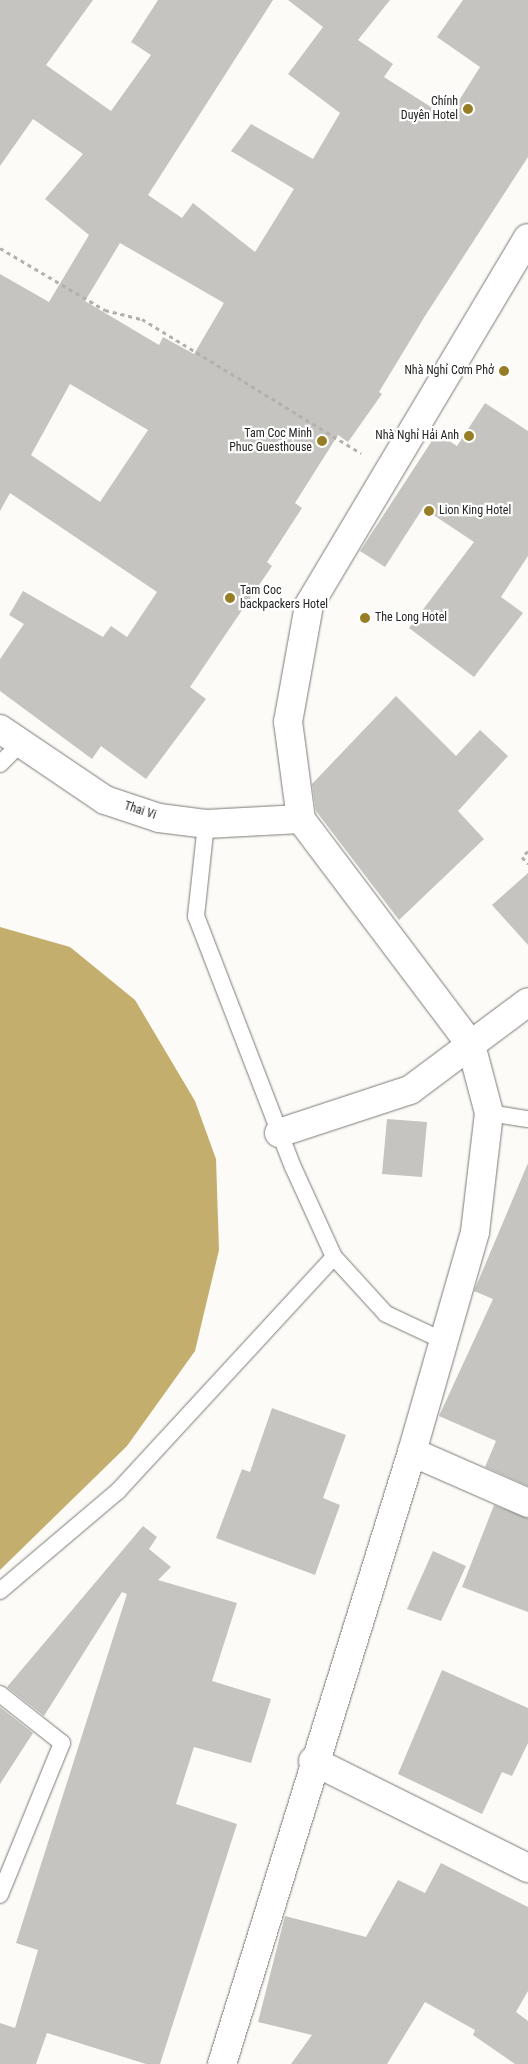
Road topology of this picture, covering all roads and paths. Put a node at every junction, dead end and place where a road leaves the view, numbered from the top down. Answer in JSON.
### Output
{"nodes":[{"id":1,"x":528,"y":238,"type":"edge"},
{"id":2,"x":0,"y":248,"type":"edge"},
{"id":3,"x":390,"y":470,"type":"junction"},
{"id":4,"x":11,"y":736,"type":"edge"},
{"id":5,"x":0,"y":764,"type":"edge"},
{"id":6,"x":301,"y":819,"type":"junction"},
{"id":7,"x":206,"y":824,"type":"junction"},
{"id":8,"x":528,"y":851,"type":"edge"},
{"id":9,"x":528,"y":864,"type":"edge"},
{"id":10,"x":528,"y":1002,"type":"edge"},
{"id":11,"x":471,"y":1045,"type":"junction"},
{"id":12,"x":489,"y":1114,"type":"junction"},
{"id":13,"x":528,"y":1120,"type":"edge"},
{"id":14,"x":279,"y":1133,"type":"junction"},
{"id":15,"x":334,"y":1257,"type":"junction"},
{"id":16,"x":444,"y":1341,"type":"junction"},
{"id":17,"x":412,"y":1452,"type":"junction"},
{"id":18,"x":528,"y":1503,"type":"edge"},
{"id":19,"x":0,"y":1591,"type":"edge"},
{"id":20,"x":0,"y":1694,"type":"edge"},
{"id":21,"x":313,"y":1761,"type":"junction"},
{"id":22,"x":528,"y":1868,"type":"edge"},
{"id":23,"x":0,"y":1895,"type":"edge"},
{"id":24,"x":222,"y":2064,"type":"edge"}],
"edges":[{"from":1,"to":3,"type":"main road"},
{"from":2,"to":3,"type":"path"},
{"from":3,"to":6,"type":"main road"},
{"from":4,"to":5,"type":"lane"},
{"from":4,"to":7,"type":"main road","name":"Thai Vi"},
{"from":6,"to":7,"type":"main road","name":"Thai Vi"},
{"from":6,"to":11,"type":"main road"},
{"from":7,"to":14,"type":"lane"},
{"from":8,"to":9,"type":"path"},
{"from":10,"to":11,"type":"main road"},
{"from":11,"to":12,"type":"main road"},
{"from":11,"to":14,"type":"main road"},
{"from":12,"to":13,"type":"lane"},
{"from":12,"to":16,"type":"main road"},
{"from":14,"to":15,"type":"lane"},
{"from":15,"to":16,"type":"lane"},
{"from":15,"to":19,"type":"lane"},
{"from":16,"to":17,"type":"main road"},
{"from":17,"to":18,"type":"main road"},
{"from":17,"to":21,"type":"main road"},
{"from":20,"to":23,"type":"lane"},
{"from":21,"to":22,"type":"main road"},
{"from":21,"to":24,"type":"main road"}]}
